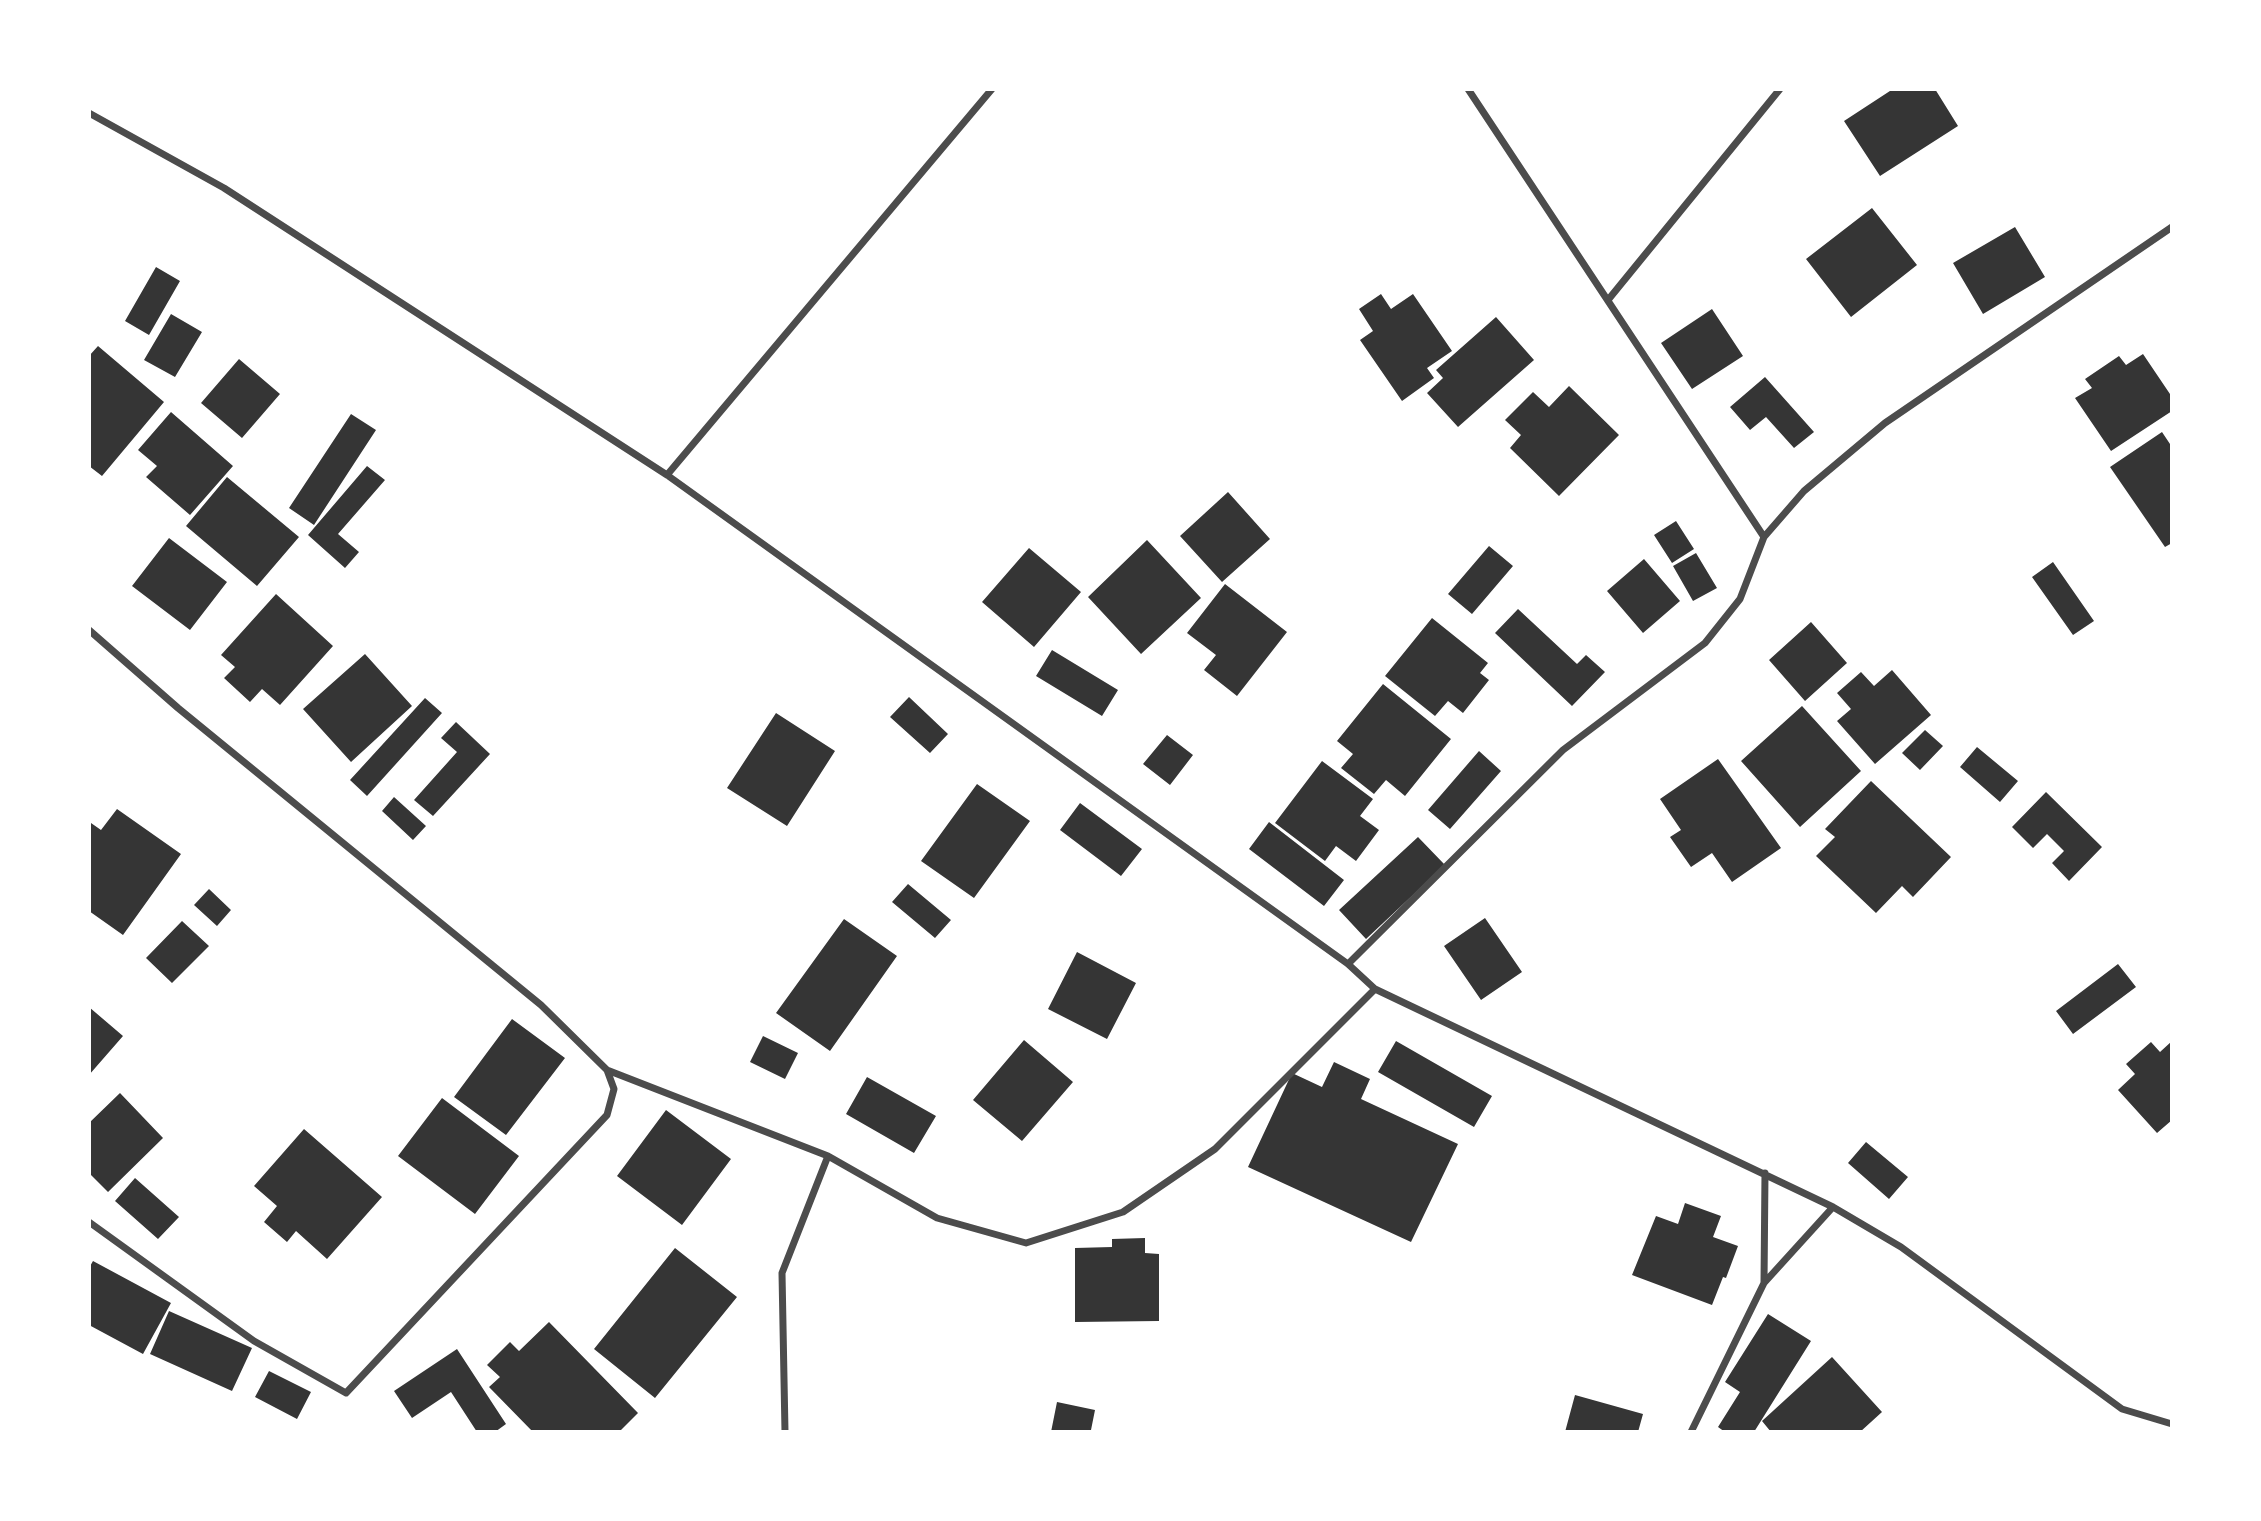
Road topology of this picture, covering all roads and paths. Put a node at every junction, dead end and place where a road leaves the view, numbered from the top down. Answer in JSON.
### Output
{"nodes":[{"id":1,"x":992,"y":89,"type":"edge"},
{"id":2,"x":1468,"y":89,"type":"edge"},
{"id":3,"x":1780,"y":89,"type":"edge"},
{"id":4,"x":89,"y":113,"type":"edge"},
{"id":5,"x":2172,"y":227,"type":"edge"},
{"id":6,"x":1608,"y":300,"type":"junction"},
{"id":7,"x":667,"y":475,"type":"junction"},
{"id":8,"x":1764,"y":537,"type":"junction"},
{"id":9,"x":89,"y":630,"type":"edge"},
{"id":10,"x":1348,"y":964,"type":"junction"},
{"id":11,"x":1375,"y":989,"type":"junction"},
{"id":12,"x":607,"y":1070,"type":"junction"},
{"id":13,"x":828,"y":1156,"type":"junction"},
{"id":14,"x":1765,"y":1174,"type":"junction"},
{"id":15,"x":1833,"y":1208,"type":"junction"},
{"id":16,"x":89,"y":1222,"type":"edge"},
{"id":17,"x":1764,"y":1283,"type":"junction"},
{"id":18,"x":2172,"y":1424,"type":"edge"},
{"id":19,"x":785,"y":1432,"type":"edge"},
{"id":20,"x":1690,"y":1432,"type":"edge"}],
"edges":[{"from":1,"to":7,"type":"street"},
{"from":2,"to":6,"type":"street"},
{"from":3,"to":6,"type":"street"},
{"from":4,"to":7,"type":"street"},
{"from":5,"to":8,"type":"street"},
{"from":6,"to":8,"type":"street"},
{"from":7,"to":10,"type":"street"},
{"from":8,"to":10,"type":"street"},
{"from":9,"to":12,"type":"street"},
{"from":10,"to":11,"type":"street"},
{"from":11,"to":13,"type":"street"},
{"from":11,"to":14,"type":"street"},
{"from":12,"to":13,"type":"street"},
{"from":12,"to":16,"type":"street"},
{"from":13,"to":19,"type":"street"},
{"from":14,"to":15,"type":"street"},
{"from":14,"to":17,"type":"street"},
{"from":15,"to":17,"type":"street"},
{"from":15,"to":18,"type":"street"},
{"from":17,"to":20,"type":"street"}]}
